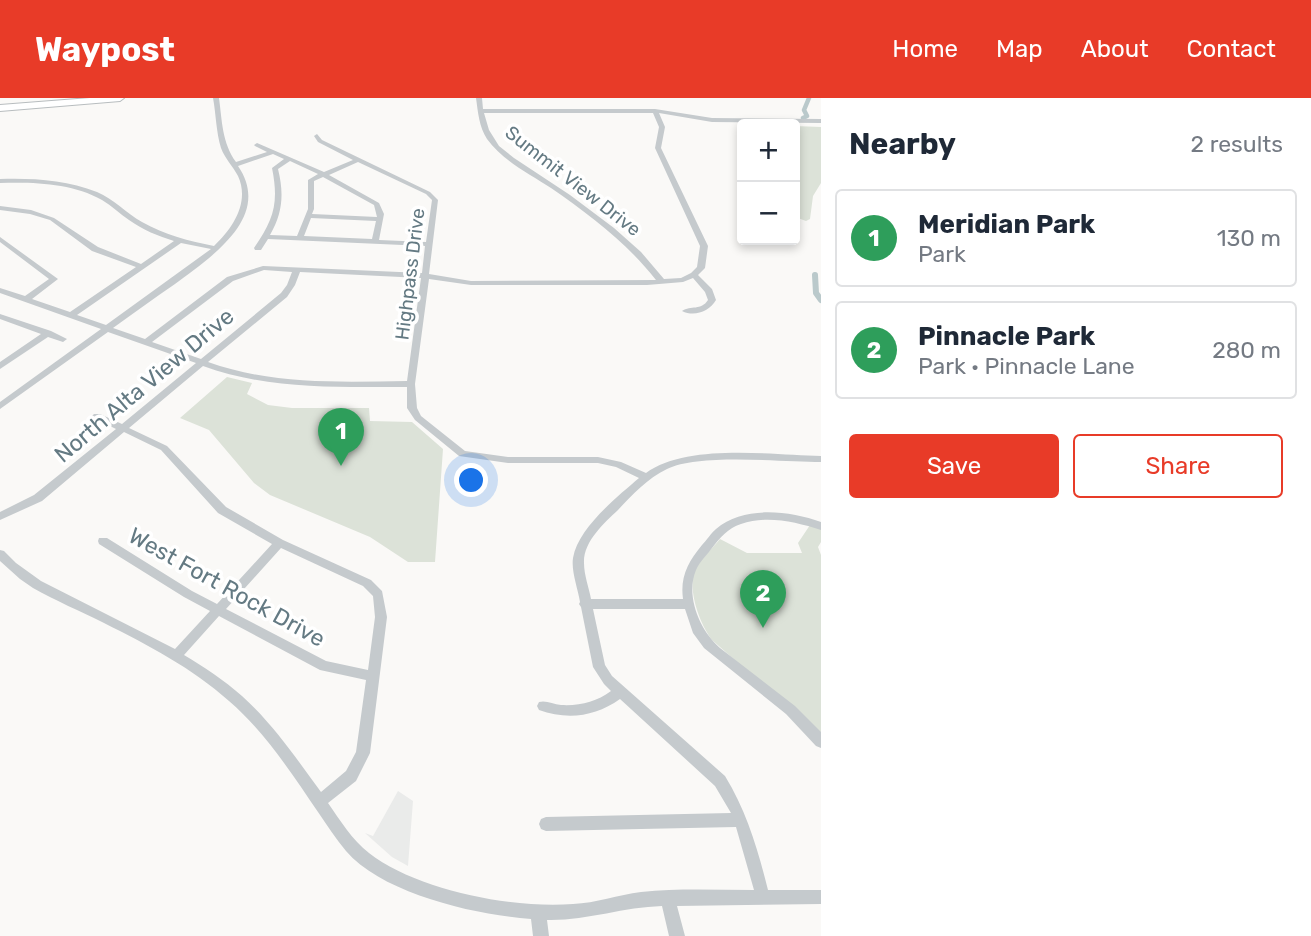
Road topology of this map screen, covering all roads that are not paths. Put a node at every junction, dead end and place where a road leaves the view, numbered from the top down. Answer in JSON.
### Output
{"nodes":[{"id":1,"x":120,"y":98,"type":"edge"},
{"id":2,"x":216,"y":98,"type":"edge"},
{"id":3,"x":480,"y":98,"type":"edge"},
{"id":4,"x":0,"y":108,"type":"edge"},
{"id":5,"x":481,"y":111,"type":"junction"},
{"id":6,"x":655,"y":111,"type":"junction"},
{"id":7,"x":821,"y":121,"type":"edge"},
{"id":8,"x":317,"y":136,"type":"dead end"},
{"id":9,"x":257,"y":145,"type":"dead end"},
{"id":10,"x":272,"y":152,"type":"junction"},
{"id":11,"x":289,"y":159,"type":"junction"},
{"id":12,"x":360,"y":159,"type":"junction"},
{"id":13,"x":234,"y":165,"type":"junction"},
{"id":14,"x":323,"y":174,"type":"junction"},
{"id":15,"x":0,"y":181,"type":"edge"},
{"id":16,"x":116,"y":192,"type":"dead end"},
{"id":17,"x":103,"y":198,"type":"junction"},
{"id":18,"x":0,"y":208,"type":"edge"},
{"id":19,"x":309,"y":216,"type":"junction"},
{"id":20,"x":380,"y":219,"type":"junction"},
{"id":21,"x":266,"y":237,"type":"junction"},
{"id":22,"x":0,"y":239,"type":"edge"},
{"id":23,"x":299,"y":239,"type":"junction"},
{"id":24,"x":180,"y":240,"type":"junction"},
{"id":25,"x":375,"y":242,"type":"junction"},
{"id":26,"x":430,"y":244,"type":"junction"},
{"id":27,"x":216,"y":248,"type":"junction"},
{"id":28,"x":258,"y":248,"type":"dead end"},
{"id":29,"x":143,"y":267,"type":"junction"},
{"id":30,"x":298,"y":269,"type":"junction"},
{"id":31,"x":426,"y":275,"type":"junction"},
{"id":32,"x":694,"y":275,"type":"junction"},
{"id":33,"x":662,"y":282,"type":"junction"},
{"id":34,"x":1,"y":292,"type":"edge"},
{"id":35,"x":28,"y":298,"type":"junction"},
{"id":36,"x":686,"y":311,"type":"dead end"},
{"id":37,"x":73,"y":314,"type":"junction"},
{"id":38,"x":2,"y":318,"type":"edge"},
{"id":39,"x":108,"y":328,"type":"junction"},
{"id":40,"x":48,"y":333,"type":"junction"},
{"id":41,"x":63,"y":339,"type":"dead end"},
{"id":42,"x":147,"y":342,"type":"junction"},
{"id":43,"x":202,"y":363,"type":"junction"},
{"id":44,"x":0,"y":366,"type":"edge"},
{"id":45,"x":411,"y":384,"type":"junction"},
{"id":46,"x":0,"y":406,"type":"edge"},
{"id":47,"x":97,"y":416,"type":"dead end"},
{"id":48,"x":124,"y":428,"type":"junction"},
{"id":49,"x":821,"y":458,"type":"edge"},
{"id":50,"x":646,"y":477,"type":"junction"},
{"id":51,"x":0,"y":516,"type":"edge"},
{"id":52,"x":821,"y":526,"type":"edge"},
{"id":53,"x":103,"y":541,"type":"dead end"},
{"id":54,"x":279,"y":542,"type":"junction"},
{"id":55,"x":0,"y":554,"type":"edge"},
{"id":56,"x":585,"y":604,"type":"junction"},
{"id":57,"x":690,"y":604,"type":"junction"},
{"id":58,"x":219,"y":611,"type":"junction"},
{"id":59,"x":175,"y":657,"type":"junction"},
{"id":60,"x":373,"y":676,"type":"junction"},
{"id":61,"x":621,"y":691,"type":"junction"},
{"id":62,"x":543,"y":706,"type":"dead end"},
{"id":63,"x":821,"y":742,"type":"edge"},
{"id":64,"x":319,"y":802,"type":"junction"},
{"id":65,"x":741,"y":820,"type":"junction"},
{"id":66,"x":546,"y":824,"type":"dead end"},
{"id":67,"x":821,"y":897,"type":"edge"},
{"id":68,"x":763,"y":898,"type":"junction"},
{"id":69,"x":668,"y":899,"type":"junction"},
{"id":70,"x":538,"y":911,"type":"junction"},
{"id":71,"x":541,"y":936,"type":"edge"},
{"id":72,"x":677,"y":936,"type":"edge"}],
"edges":[{"from":1,"to":4,"type":"highway"},
{"from":2,"to":13,"type":"street"},
{"from":3,"to":5,"type":"street","name":"Summit View Drive"},
{"from":5,"to":6,"type":"street"},
{"from":5,"to":33,"type":"street","name":"Summit View Drive"},
{"from":6,"to":7,"type":"street"},
{"from":6,"to":32,"type":"street"},
{"from":8,"to":12,"type":"street","name":"Highpass Drive"},
{"from":9,"to":10,"type":"street"},
{"from":10,"to":11,"type":"street"},
{"from":10,"to":13,"type":"street"},
{"from":11,"to":14,"type":"street"},
{"from":11,"to":21,"type":"street"},
{"from":12,"to":14,"type":"street"},
{"from":12,"to":26,"type":"street","name":"Highpass Drive"},
{"from":13,"to":27,"type":"street"},
{"from":14,"to":19,"type":"street"},
{"from":14,"to":20,"type":"street"},
{"from":15,"to":17,"type":"street"},
{"from":16,"to":17,"type":"street"},
{"from":17,"to":24,"type":"street"},
{"from":18,"to":29,"type":"street"},
{"from":19,"to":20,"type":"street"},
{"from":19,"to":23,"type":"street"},
{"from":20,"to":25,"type":"street"},
{"from":21,"to":23,"type":"street"},
{"from":21,"to":28,"type":"street"},
{"from":22,"to":35,"type":"street"},
{"from":23,"to":25,"type":"street"},
{"from":24,"to":27,"type":"street"},
{"from":24,"to":29,"type":"street"},
{"from":25,"to":26,"type":"street"},
{"from":26,"to":31,"type":"street","name":"Highpass Drive"},
{"from":27,"to":39,"type":"street"},
{"from":29,"to":37,"type":"street"},
{"from":30,"to":31,"type":"street"},
{"from":30,"to":42,"type":"street"},
{"from":30,"to":43,"type":"street","name":"North Alta View Drive"},
{"from":31,"to":33,"type":"street"},
{"from":31,"to":45,"type":"street","name":"Highpass Drive"},
{"from":32,"to":33,"type":"street"},
{"from":32,"to":36,"type":"street"},
{"from":34,"to":35,"type":"street"},
{"from":35,"to":37,"type":"street"},
{"from":37,"to":39,"type":"street"},
{"from":38,"to":40,"type":"street"},
{"from":39,"to":42,"type":"street"},
{"from":39,"to":46,"type":"street"},
{"from":40,"to":41,"type":"street"},
{"from":40,"to":44,"type":"street"},
{"from":42,"to":43,"type":"street"},
{"from":43,"to":45,"type":"street"},
{"from":43,"to":48,"type":"street","name":"North Alta View Drive"},
{"from":45,"to":50,"type":"street"},
{"from":47,"to":48,"type":"street"},
{"from":48,"to":51,"type":"street","name":"North Alta View Drive"},
{"from":48,"to":54,"type":"street"},
{"from":49,"to":50,"type":"street"},
{"from":50,"to":56,"type":"street"},
{"from":52,"to":57,"type":"street"},
{"from":53,"to":58,"type":"street","name":"West Fort Rock Drive"},
{"from":54,"to":58,"type":"street"},
{"from":54,"to":60,"type":"street"},
{"from":55,"to":59,"type":"street"},
{"from":56,"to":57,"type":"street"},
{"from":56,"to":61,"type":"street"},
{"from":57,"to":63,"type":"street"},
{"from":58,"to":59,"type":"street"},
{"from":58,"to":60,"type":"street","name":"West Fort Rock Drive"},
{"from":59,"to":64,"type":"street"},
{"from":60,"to":64,"type":"street"},
{"from":61,"to":62,"type":"street"},
{"from":61,"to":65,"type":"street"},
{"from":64,"to":70,"type":"street"},
{"from":65,"to":66,"type":"street"},
{"from":65,"to":68,"type":"street"},
{"from":67,"to":68,"type":"street"},
{"from":68,"to":69,"type":"street"},
{"from":69,"to":70,"type":"street"},
{"from":69,"to":72,"type":"street"},
{"from":70,"to":71,"type":"street"}]}
